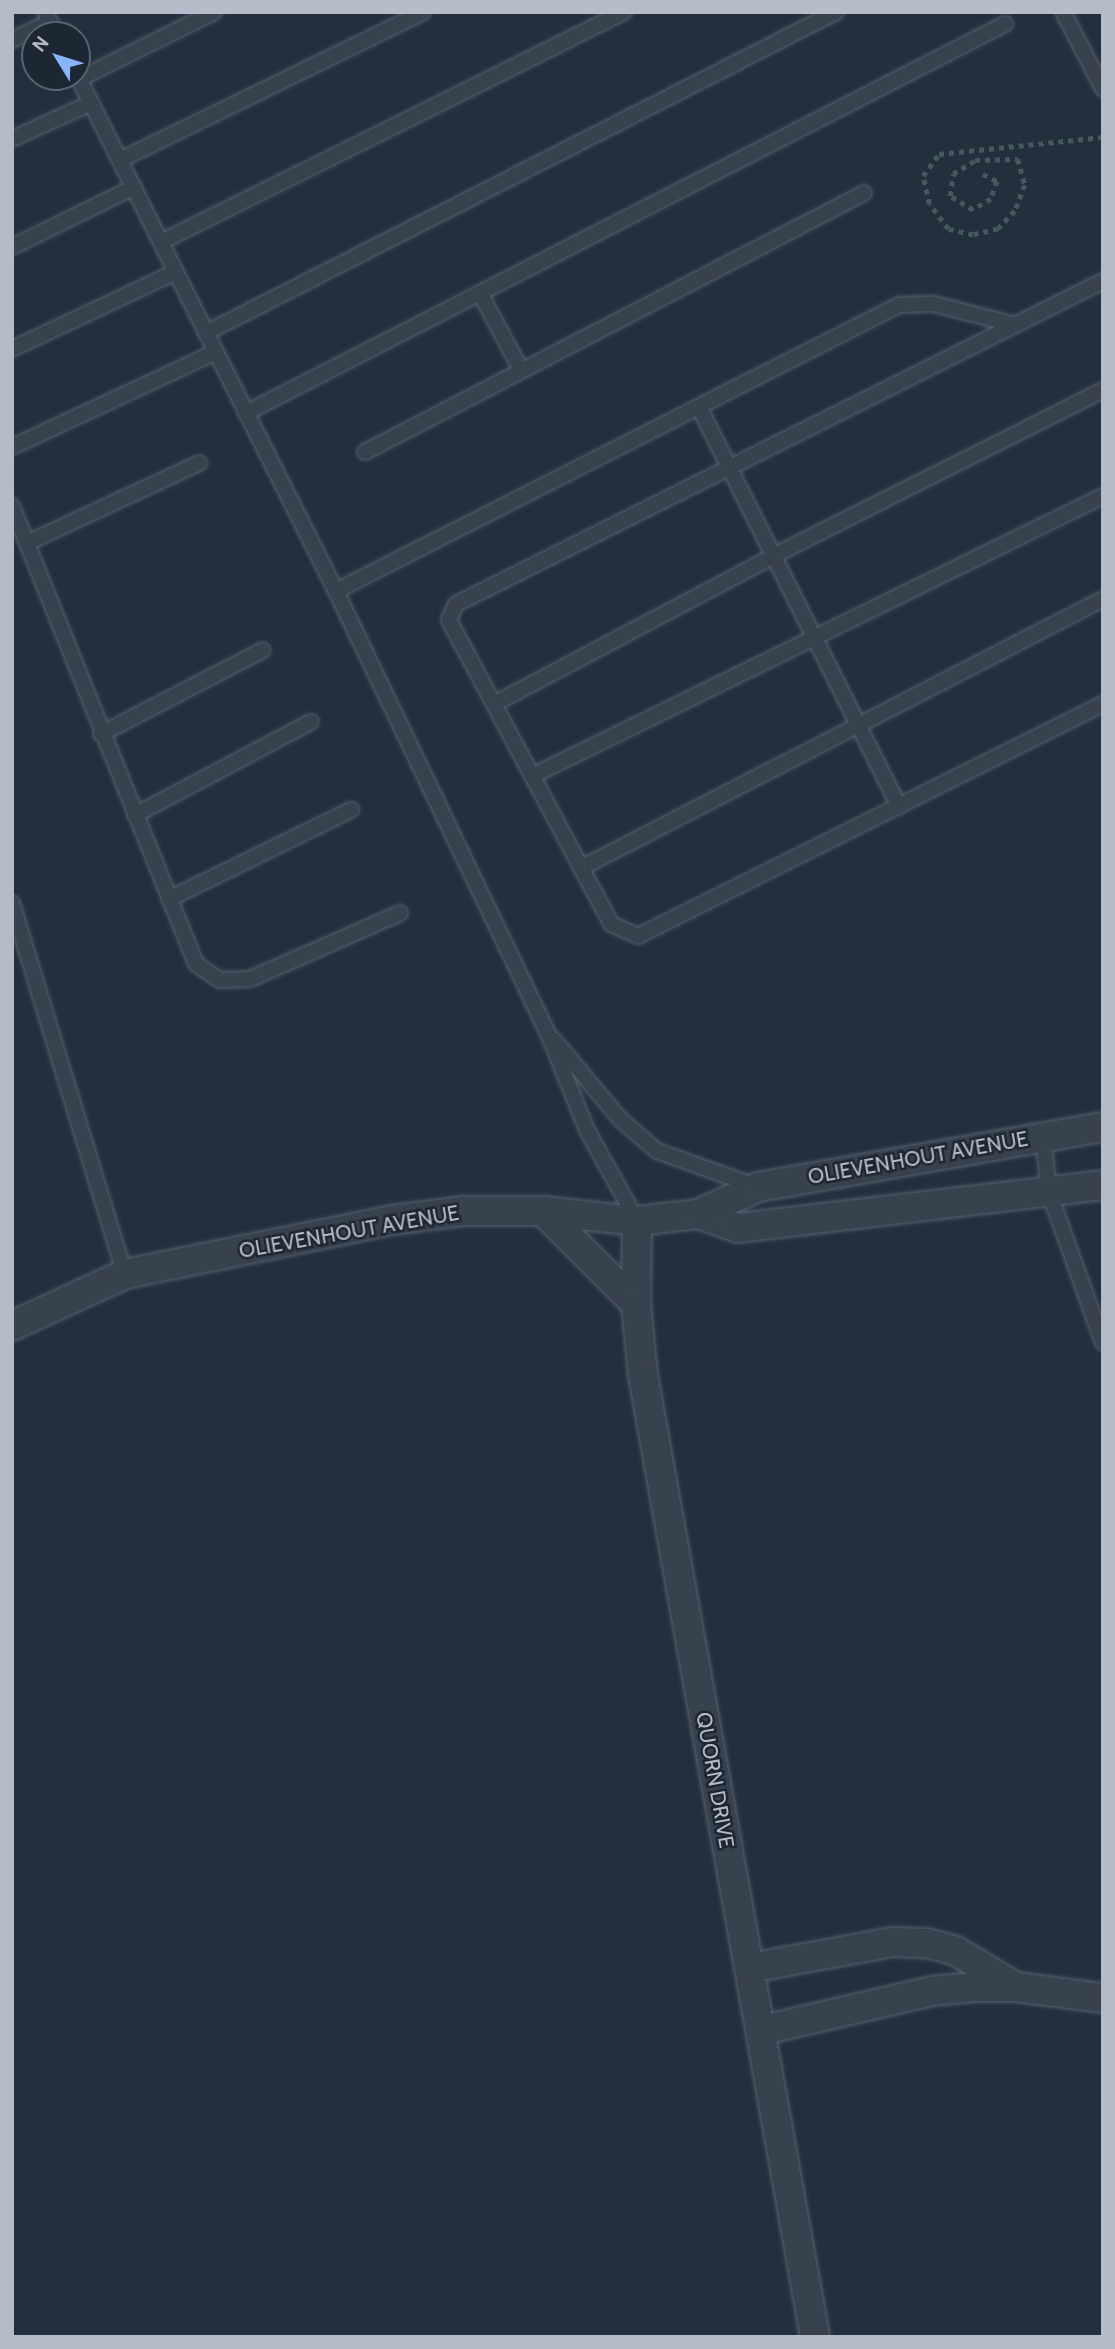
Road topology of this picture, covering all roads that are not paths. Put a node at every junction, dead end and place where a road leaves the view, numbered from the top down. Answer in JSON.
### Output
{"nodes":[{"id":1,"x":214,"y":12,"type":"edge"},
{"id":2,"x":423,"y":12,"type":"edge"},
{"id":3,"x":624,"y":12,"type":"edge"},
{"id":4,"x":836,"y":12,"type":"edge"},
{"id":5,"x":1063,"y":12,"type":"edge"},
{"id":6,"x":1005,"y":24,"type":"dead end"},
{"id":7,"x":91,"y":71,"type":"edge"},
{"id":8,"x":1103,"y":89,"type":"edge"},
{"id":9,"x":85,"y":91,"type":"edge"},
{"id":10,"x":91,"y":103,"type":"junction"},
{"id":11,"x":12,"y":139,"type":"edge"},
{"id":12,"x":120,"y":160,"type":"junction"},
{"id":13,"x":134,"y":187,"type":"junction"},
{"id":14,"x":864,"y":193,"type":"dead end"},
{"id":15,"x":161,"y":242,"type":"junction"},
{"id":16,"x":12,"y":247,"type":"edge"},
{"id":17,"x":176,"y":272,"type":"junction"},
{"id":18,"x":1103,"y":281,"type":"edge"},
{"id":19,"x":480,"y":293,"type":"junction"},
{"id":20,"x":1015,"y":325,"type":"junction"},
{"id":21,"x":206,"y":333,"type":"junction"},
{"id":22,"x":12,"y":349,"type":"edge"},
{"id":23,"x":215,"y":352,"type":"junction"},
{"id":24,"x":520,"y":368,"type":"junction"},
{"id":25,"x":1103,"y":390,"type":"edge"},
{"id":26,"x":699,"y":407,"type":"junction"},
{"id":27,"x":246,"y":413,"type":"junction"},
{"id":28,"x":12,"y":447,"type":"edge"},
{"id":29,"x":365,"y":452,"type":"dead end"},
{"id":30,"x":199,"y":463,"type":"dead end"},
{"id":31,"x":732,"y":467,"type":"junction"},
{"id":32,"x":1103,"y":496,"type":"edge"},
{"id":33,"x":12,"y":506,"type":"edge"},
{"id":34,"x":27,"y":543,"type":"junction"},
{"id":35,"x":773,"y":556,"type":"junction"},
{"id":36,"x":336,"y":591,"type":"junction"},
{"id":37,"x":1103,"y":599,"type":"edge"},
{"id":38,"x":813,"y":635,"type":"junction"},
{"id":39,"x":263,"y":650,"type":"dead end"},
{"id":40,"x":494,"y":704,"type":"junction"},
{"id":41,"x":1103,"y":704,"type":"edge"},
{"id":42,"x":311,"y":722,"type":"dead end"},
{"id":43,"x":858,"y":725,"type":"junction"},
{"id":44,"x":101,"y":734,"type":"junction"},
{"id":45,"x":532,"y":776,"type":"junction"},
{"id":46,"x":899,"y":807,"type":"junction"},
{"id":47,"x":351,"y":810,"type":"dead end"},
{"id":48,"x":135,"y":816,"type":"junction"},
{"id":49,"x":581,"y":868,"type":"junction"},
{"id":50,"x":169,"y":899,"type":"junction"},
{"id":51,"x":12,"y":903,"type":"edge"},
{"id":52,"x":400,"y":913,"type":"dead end"},
{"id":53,"x":547,"y":1031,"type":"junction"},
{"id":54,"x":1103,"y":1127,"type":"edge"},
{"id":55,"x":1043,"y":1135,"type":"junction"},
{"id":56,"x":1103,"y":1185,"type":"edge"},
{"id":57,"x":758,"y":1187,"type":"junction"},
{"id":58,"x":1049,"y":1192,"type":"junction"},
{"id":59,"x":543,"y":1210,"type":"junction"},
{"id":60,"x":698,"y":1214,"type":"junction"},
{"id":61,"x":637,"y":1221,"type":"junction"},
{"id":62,"x":125,"y":1274,"type":"junction"},
{"id":63,"x":636,"y":1304,"type":"junction"},
{"id":64,"x":12,"y":1326,"type":"edge"},
{"id":65,"x":1103,"y":1343,"type":"edge"},
{"id":66,"x":750,"y":1968,"type":"junction"},
{"id":67,"x":1016,"y":1987,"type":"junction"},
{"id":68,"x":1103,"y":1998,"type":"edge"},
{"id":69,"x":763,"y":2030,"type":"junction"},
{"id":70,"x":815,"y":2337,"type":"edge"}],
"edges":[{"from":1,"to":7,"type":"lane"},
{"from":2,"to":12,"type":"lane"},
{"from":3,"to":15,"type":"lane"},
{"from":4,"to":21,"type":"lane"},
{"from":5,"to":8,"type":"lane"},
{"from":6,"to":19,"type":"lane"},
{"from":9,"to":10,"type":"lane"},
{"from":10,"to":11,"type":"lane"},
{"from":10,"to":12,"type":"lane"},
{"from":12,"to":13,"type":"lane"},
{"from":13,"to":15,"type":"lane"},
{"from":13,"to":16,"type":"lane"},
{"from":14,"to":24,"type":"lane"},
{"from":15,"to":17,"type":"lane"},
{"from":17,"to":21,"type":"lane"},
{"from":17,"to":22,"type":"lane"},
{"from":18,"to":20,"type":"lane"},
{"from":19,"to":24,"type":"lane"},
{"from":19,"to":27,"type":"lane"},
{"from":20,"to":26,"type":"lane"},
{"from":20,"to":31,"type":"lane"},
{"from":21,"to":23,"type":"lane"},
{"from":23,"to":27,"type":"lane"},
{"from":23,"to":28,"type":"lane"},
{"from":24,"to":29,"type":"lane"},
{"from":25,"to":35,"type":"lane"},
{"from":26,"to":31,"type":"lane"},
{"from":26,"to":36,"type":"lane"},
{"from":27,"to":36,"type":"lane"},
{"from":30,"to":34,"type":"lane"},
{"from":31,"to":35,"type":"lane"},
{"from":31,"to":40,"type":"lane"},
{"from":32,"to":38,"type":"lane"},
{"from":33,"to":34,"type":"lane"},
{"from":34,"to":44,"type":"lane"},
{"from":35,"to":38,"type":"lane"},
{"from":35,"to":40,"type":"lane"},
{"from":36,"to":53,"type":"lane"},
{"from":37,"to":43,"type":"lane"},
{"from":38,"to":43,"type":"lane"},
{"from":38,"to":45,"type":"lane"},
{"from":39,"to":44,"type":"lane"},
{"from":40,"to":45,"type":"lane"},
{"from":41,"to":46,"type":"lane"},
{"from":42,"to":48,"type":"lane"},
{"from":43,"to":46,"type":"lane"},
{"from":43,"to":49,"type":"lane"},
{"from":44,"to":48,"type":"lane"},
{"from":45,"to":49,"type":"lane"},
{"from":46,"to":49,"type":"lane"},
{"from":47,"to":50,"type":"lane"},
{"from":48,"to":50,"type":"lane"},
{"from":50,"to":52,"type":"lane"},
{"from":51,"to":62,"type":"lane"},
{"from":53,"to":57,"type":"lane"},
{"from":53,"to":61,"type":"lane"},
{"from":54,"to":55,"type":"street","name":"OLIEVENHOUT AVENUE"},
{"from":55,"to":57,"type":"street","name":"OLIEVENHOUT AVENUE"},
{"from":55,"to":58,"type":"lane"},
{"from":56,"to":58,"type":"street","name":"OLIEVENHOUT AVENUE"},
{"from":57,"to":60,"type":"street","name":"OLIEVENHOUT AVENUE"},
{"from":58,"to":60,"type":"street","name":"OLIEVENHOUT AVENUE"},
{"from":58,"to":65,"type":"lane"},
{"from":59,"to":61,"type":"street","name":"OLIEVENHOUT AVENUE"},
{"from":59,"to":62,"type":"street","name":"OLIEVENHOUT AVENUE"},
{"from":59,"to":63,"type":"street"},
{"from":60,"to":61,"type":"street","name":"OLIEVENHOUT AVENUE"},
{"from":61,"to":63,"type":"street","name":"QUORN DRIVE"},
{"from":62,"to":64,"type":"street","name":"OLIEVENHOUT AVENUE"},
{"from":63,"to":66,"type":"street","name":"QUORN DRIVE"},
{"from":66,"to":67,"type":"street"},
{"from":66,"to":69,"type":"street","name":"QUORN DRIVE"},
{"from":67,"to":68,"type":"street"},
{"from":67,"to":69,"type":"street"},
{"from":69,"to":70,"type":"street","name":"QUORN DRIVE"}]}
